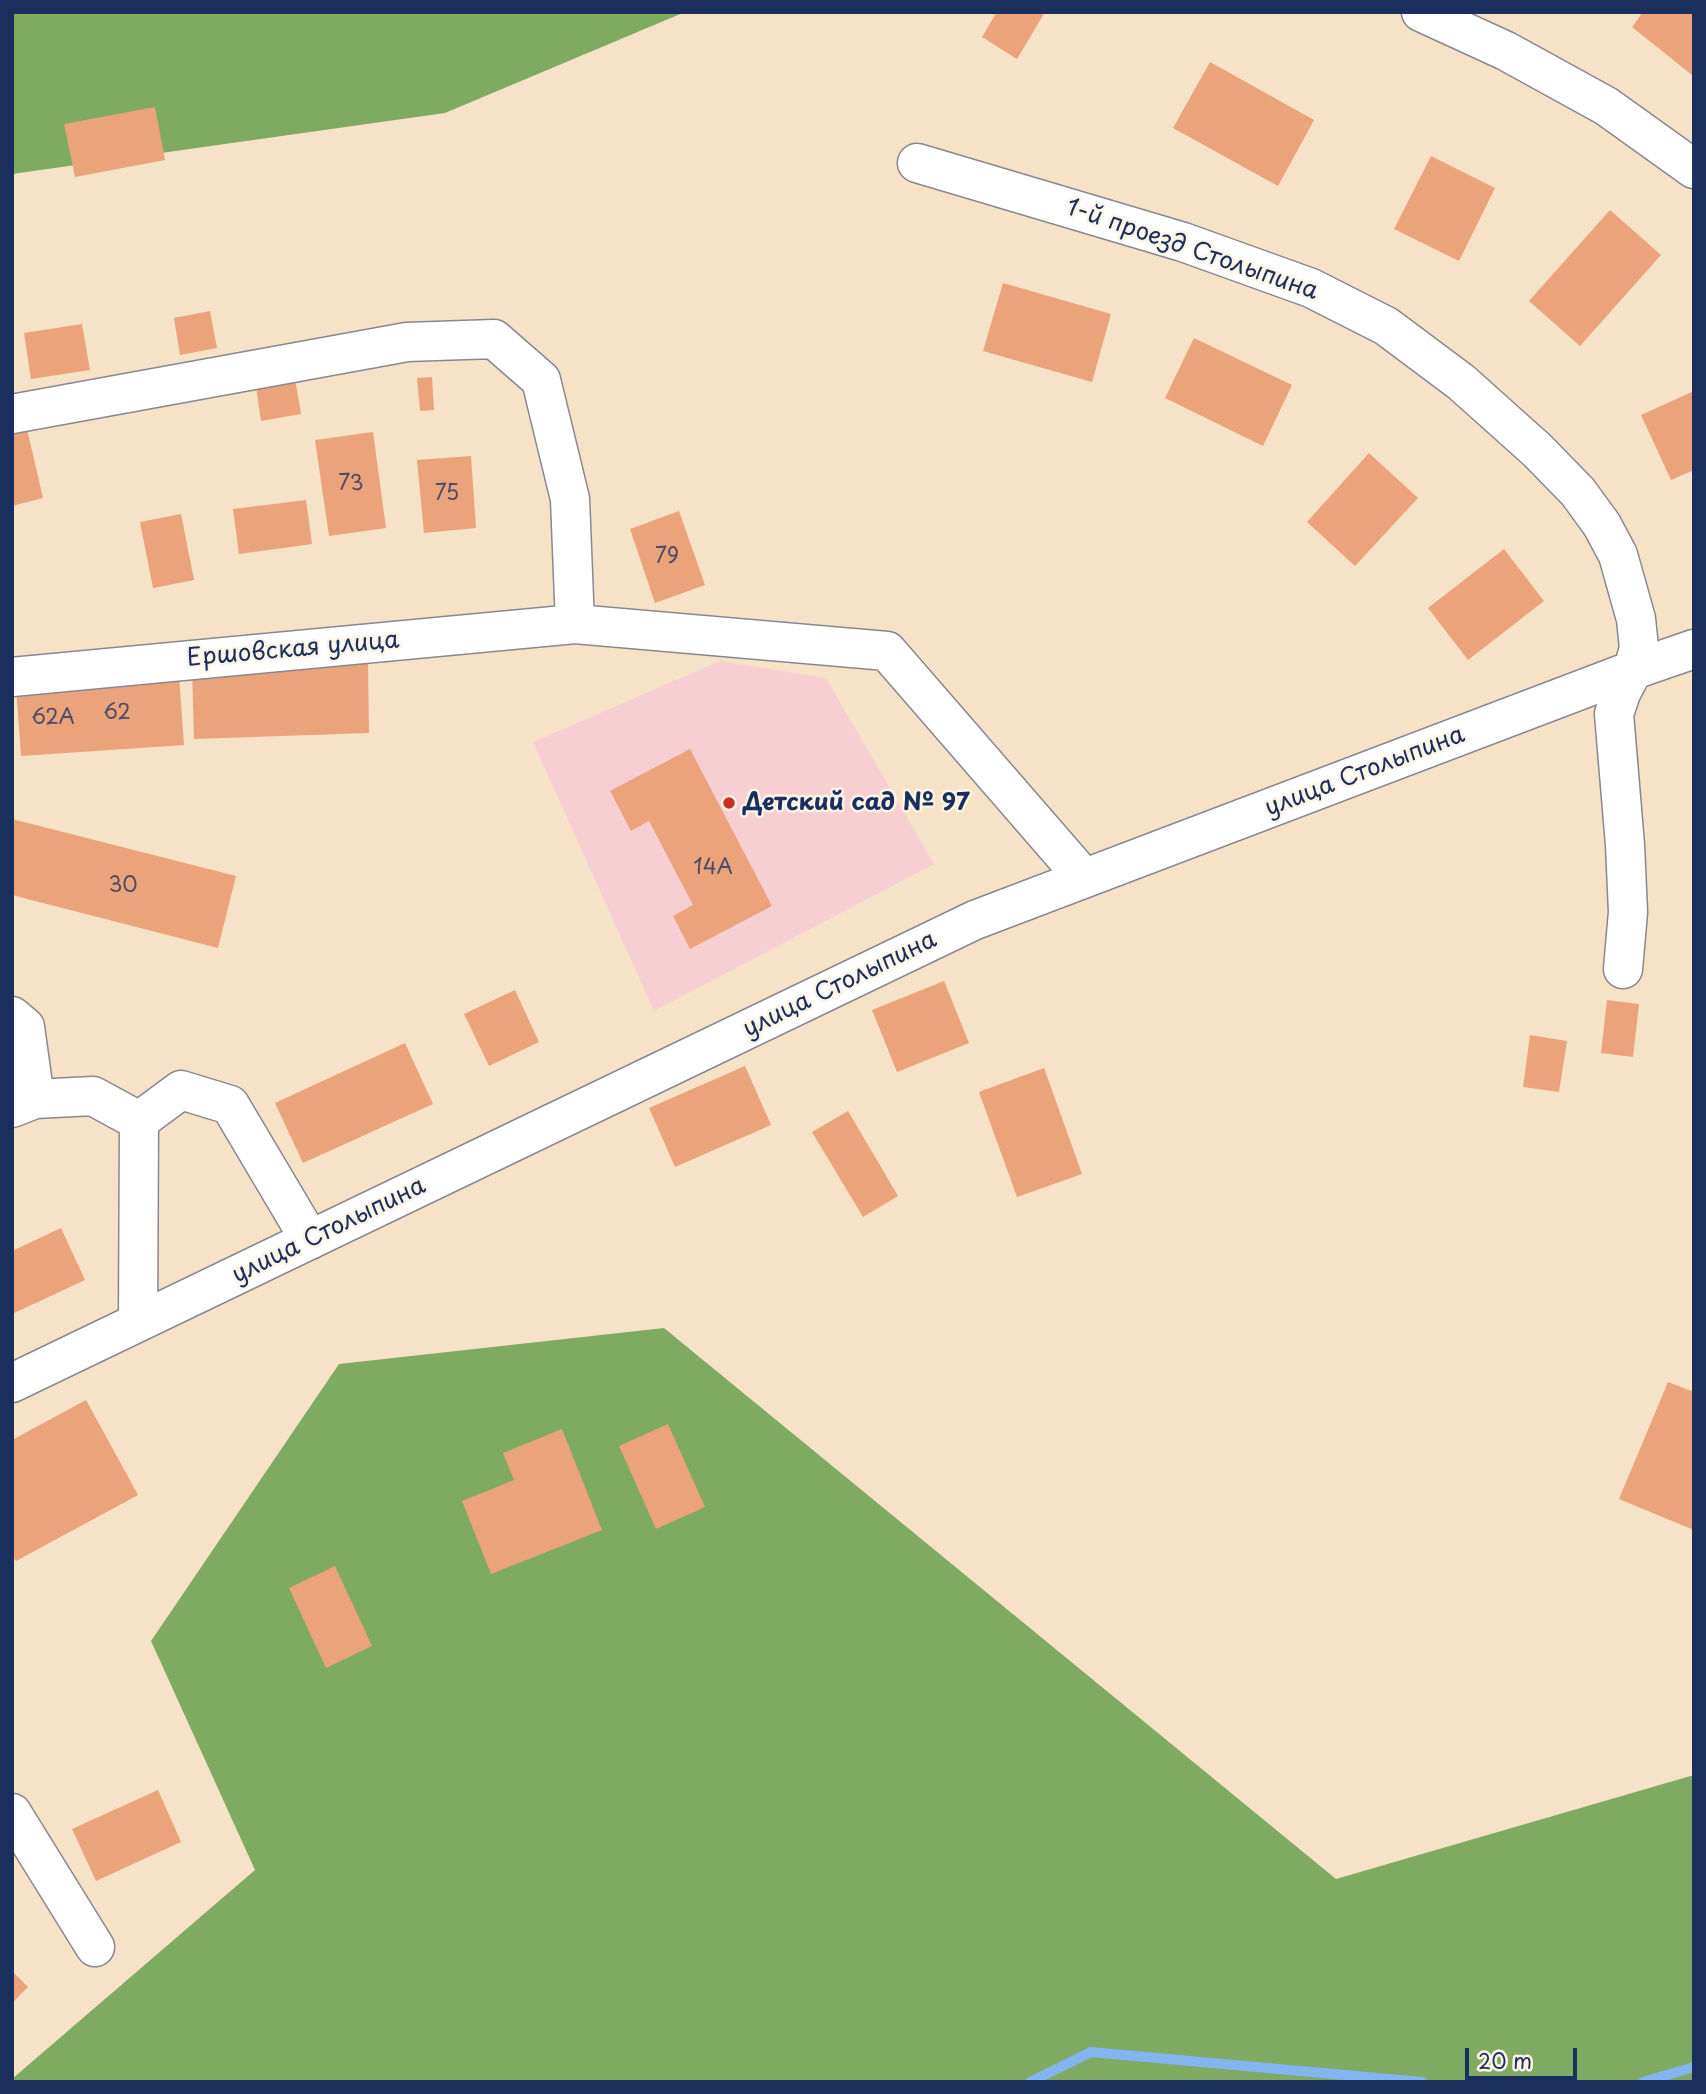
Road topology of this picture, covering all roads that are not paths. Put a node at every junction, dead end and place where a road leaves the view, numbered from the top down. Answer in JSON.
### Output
{"nodes":[{"id":1,"x":1421,"y":12,"type":"edge"},
{"id":2,"x":917,"y":163,"type":"dead end"},
{"id":3,"x":1694,"y":169,"type":"edge"},
{"id":4,"x":12,"y":414,"type":"edge"},
{"id":5,"x":575,"y":624,"type":"junction"},
{"id":6,"x":1694,"y":649,"type":"edge"},
{"id":7,"x":1633,"y":670,"type":"junction"},
{"id":8,"x":12,"y":677,"type":"edge"},
{"id":9,"x":1084,"y":878,"type":"junction"},
{"id":10,"x":1623,"y":969,"type":"dead end"},
{"id":11,"x":12,"y":1016,"type":"edge"},
{"id":12,"x":24,"y":1104,"type":"edge"},
{"id":13,"x":139,"y":1121,"type":"junction"},
{"id":14,"x":310,"y":1240,"type":"junction"},
{"id":15,"x":138,"y":1322,"type":"junction"},
{"id":16,"x":12,"y":1383,"type":"edge"},
{"id":17,"x":12,"y":1813,"type":"edge"},
{"id":18,"x":95,"y":1947,"type":"dead end"}],
"edges":[{"from":1,"to":3,"type":"street"},
{"from":2,"to":7,"type":"street","name":"1-й проезд Столыпина"},
{"from":4,"to":5,"type":"street"},
{"from":5,"to":8,"type":"street","name":"Ершовская улица"},
{"from":5,"to":9,"type":"street","name":"Ершовская улица"},
{"from":6,"to":7,"type":"street","name":"улица Столыпина"},
{"from":7,"to":9,"type":"street","name":"улица Столыпина"},
{"from":7,"to":10,"type":"street","name":"1-й проезд Столыпина"},
{"from":9,"to":14,"type":"street","name":"улица Столыпина"},
{"from":11,"to":12,"type":"street"},
{"from":12,"to":13,"type":"street"},
{"from":13,"to":14,"type":"street"},
{"from":13,"to":15,"type":"street"},
{"from":14,"to":15,"type":"street","name":"улица Столыпина"},
{"from":15,"to":16,"type":"street","name":"улица Столыпина"},
{"from":17,"to":18,"type":"street"}]}
